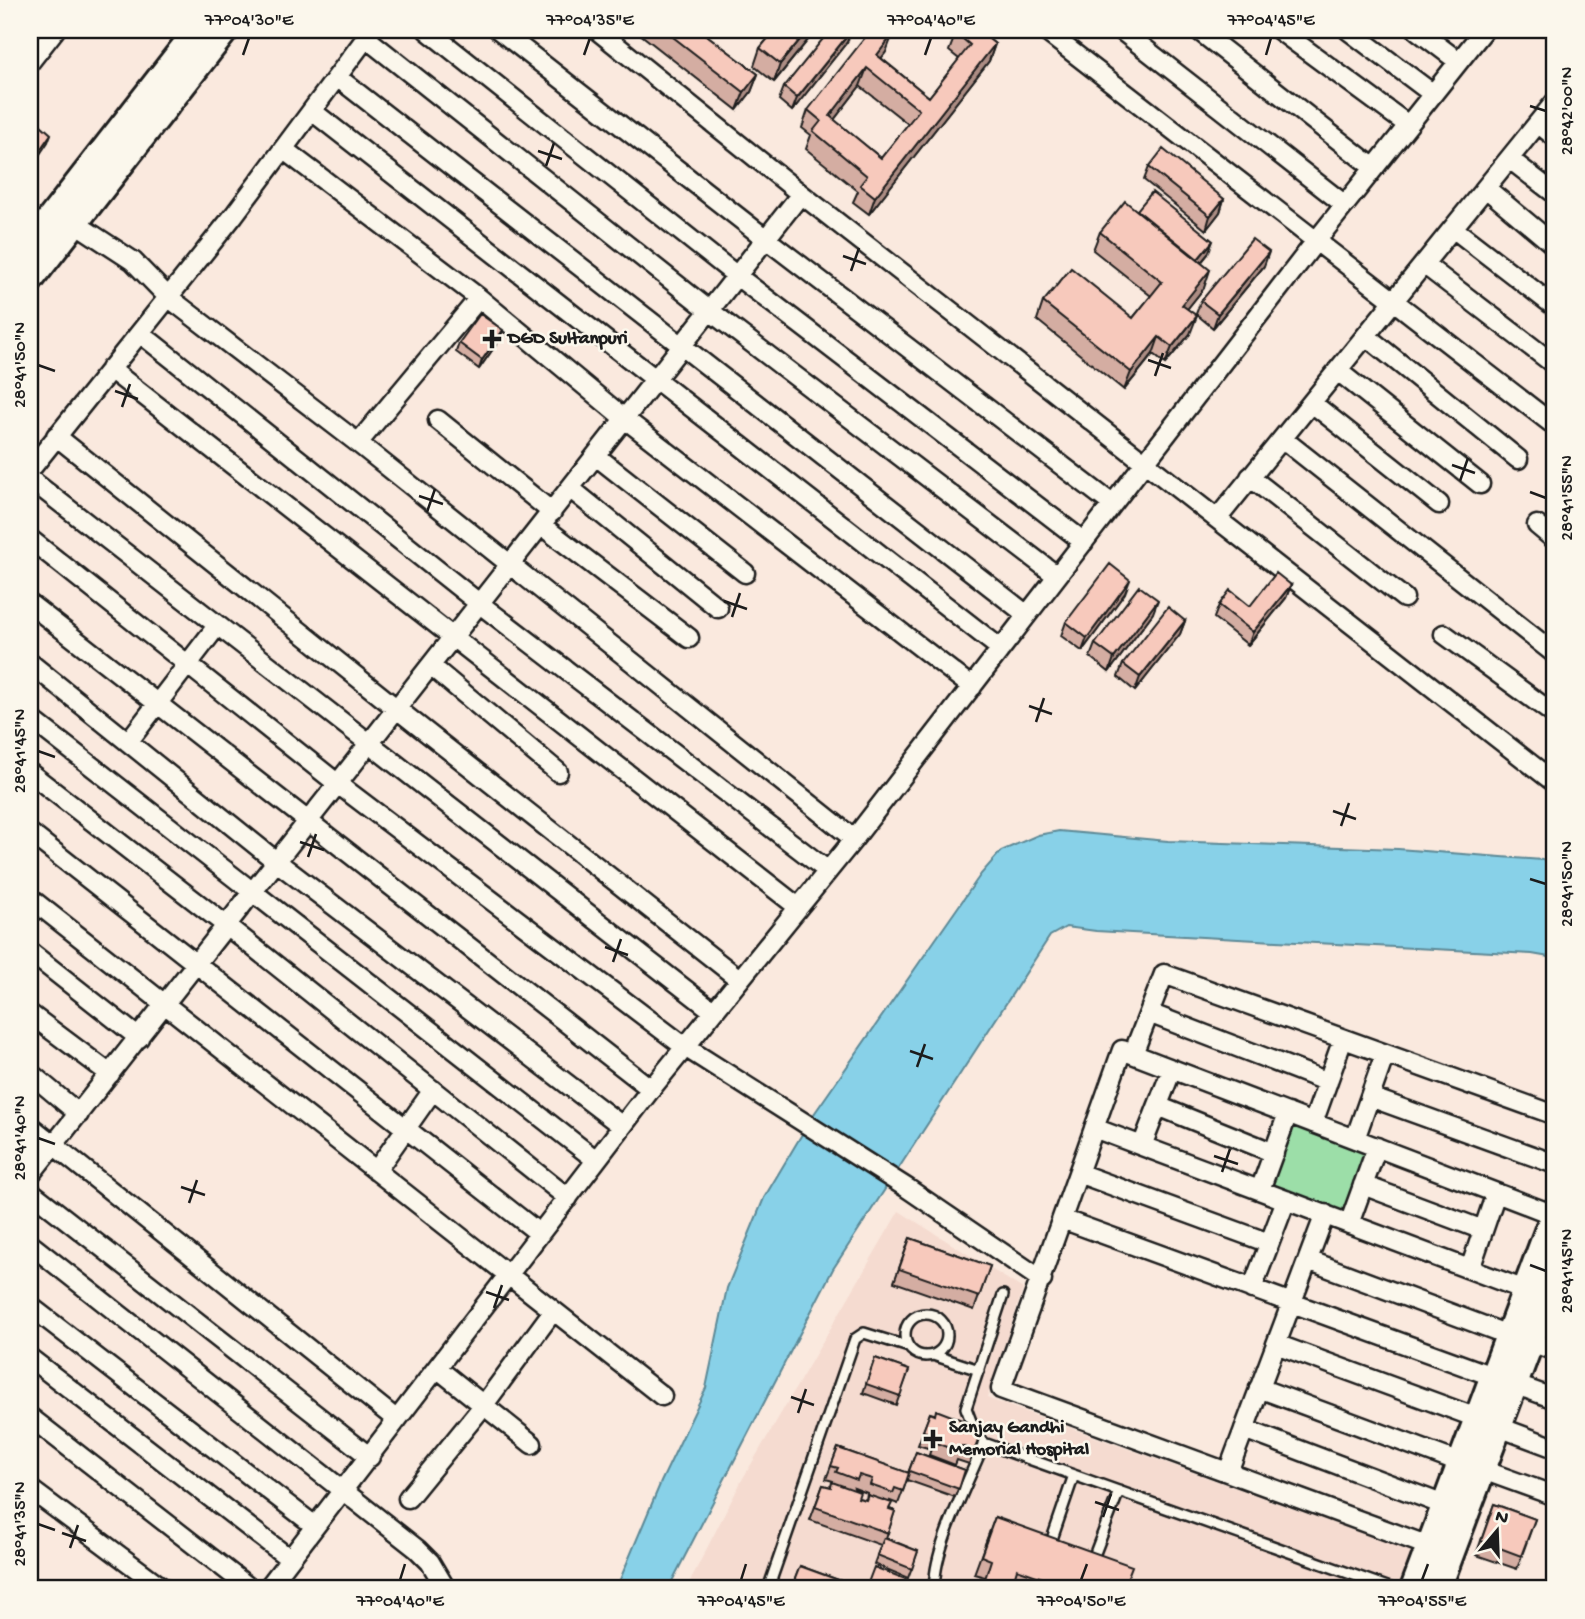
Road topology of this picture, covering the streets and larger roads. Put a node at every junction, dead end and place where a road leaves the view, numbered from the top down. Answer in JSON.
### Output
{"nodes":[{"id":1,"x":55,"y":30,"type":"edge"},
{"id":2,"x":197,"y":30,"type":"edge"},
{"id":3,"x":226,"y":30,"type":"edge"},
{"id":4,"x":427,"y":30,"type":"edge"},
{"id":5,"x":499,"y":30,"type":"edge"},
{"id":6,"x":597,"y":30,"type":"edge"},
{"id":7,"x":1044,"y":30,"type":"edge"},
{"id":8,"x":1121,"y":30,"type":"edge"},
{"id":9,"x":1198,"y":30,"type":"edge"},
{"id":10,"x":1279,"y":30,"type":"edge"},
{"id":11,"x":1349,"y":30,"type":"edge"},
{"id":12,"x":1417,"y":30,"type":"edge"},
{"id":13,"x":1484,"y":30,"type":"edge"},
{"id":14,"x":369,"y":34,"type":"edge"},
{"id":15,"x":31,"y":59,"type":"edge"},
{"id":16,"x":1458,"y":61,"type":"junction"},
{"id":17,"x":337,"y":77,"type":"junction"},
{"id":18,"x":1433,"y":94,"type":"junction"},
{"id":19,"x":1555,"y":102,"type":"edge"},
{"id":20,"x":312,"y":111,"type":"junction"},
{"id":21,"x":1538,"y":123,"type":"junction"},
{"id":22,"x":1408,"y":125,"type":"junction"},
{"id":23,"x":1555,"y":137,"type":"edge"},
{"id":24,"x":283,"y":149,"type":"junction"},
{"id":25,"x":1511,"y":160,"type":"junction"},
{"id":26,"x":1374,"y":168,"type":"junction"},
{"id":27,"x":1487,"y":189,"type":"junction"},
{"id":28,"x":801,"y":194,"type":"junction"},
{"id":29,"x":1555,"y":194,"type":"edge"},
{"id":30,"x":1345,"y":205,"type":"junction"},
{"id":31,"x":75,"y":223,"type":"junction"},
{"id":32,"x":1454,"y":229,"type":"junction"},
{"id":33,"x":766,"y":239,"type":"junction"},
{"id":34,"x":1316,"y":241,"type":"junction"},
{"id":35,"x":30,"y":244,"type":"edge"},
{"id":36,"x":1555,"y":246,"type":"edge"},
{"id":37,"x":1425,"y":265,"type":"junction"},
{"id":38,"x":737,"y":276,"type":"junction"},
{"id":39,"x":30,"y":281,"type":"edge"},
{"id":40,"x":168,"y":297,"type":"junction"},
{"id":41,"x":479,"y":298,"type":"junction"},
{"id":42,"x":1395,"y":301,"type":"junction"},
{"id":43,"x":1555,"y":307,"type":"edge"},
{"id":44,"x":709,"y":311,"type":"junction"},
{"id":45,"x":140,"y":332,"type":"junction"},
{"id":46,"x":1366,"y":337,"type":"junction"},
{"id":47,"x":682,"y":346,"type":"junction"},
{"id":48,"x":1555,"y":365,"type":"edge"},
{"id":49,"x":110,"y":369,"type":"junction"},
{"id":50,"x":1338,"y":371,"type":"junction"},
{"id":51,"x":656,"y":380,"type":"junction"},
{"id":52,"x":1311,"y":403,"type":"junction"},
{"id":53,"x":625,"y":418,"type":"junction"},
{"id":54,"x":438,"y":420,"type":"dead end"},
{"id":55,"x":1555,"y":426,"type":"edge"},
{"id":56,"x":56,"y":436,"type":"junction"},
{"id":57,"x":1283,"y":439,"type":"junction"},
{"id":58,"x":358,"y":443,"type":"junction"},
{"id":59,"x":596,"y":456,"type":"junction"},
{"id":60,"x":1518,"y":459,"type":"dead end"},
{"id":61,"x":1145,"y":461,"type":"junction"},
{"id":62,"x":30,"y":470,"type":"edge"},
{"id":63,"x":1250,"y":477,"type":"junction"},
{"id":64,"x":30,"y":479,"type":"edge"},
{"id":65,"x":1480,"y":484,"type":"dead end"},
{"id":66,"x":571,"y":489,"type":"junction"},
{"id":67,"x":1112,"y":504,"type":"junction"},
{"id":68,"x":1439,"y":504,"type":"dead end"},
{"id":69,"x":547,"y":519,"type":"junction"},
{"id":70,"x":1217,"y":519,"type":"junction"},
{"id":71,"x":1537,"y":525,"type":"dead end"},
{"id":72,"x":30,"y":539,"type":"edge"},
{"id":73,"x":1555,"y":540,"type":"edge"},
{"id":74,"x":1084,"y":542,"type":"junction"},
{"id":75,"x":510,"y":565,"type":"junction"},
{"id":76,"x":745,"y":573,"type":"dead end"},
{"id":77,"x":1057,"y":576,"type":"junction"},
{"id":78,"x":1404,"y":598,"type":"dead end"},
{"id":79,"x":30,"y":604,"type":"edge"},
{"id":80,"x":480,"y":604,"type":"junction"},
{"id":81,"x":718,"y":608,"type":"dead end"},
{"id":82,"x":1027,"y":615,"type":"junction"},
{"id":83,"x":217,"y":626,"type":"junction"},
{"id":84,"x":1444,"y":634,"type":"dead end"},
{"id":85,"x":689,"y":638,"type":"dead end"},
{"id":86,"x":452,"y":639,"type":"junction"},
{"id":87,"x":1001,"y":649,"type":"junction"},
{"id":88,"x":1555,"y":653,"type":"edge"},
{"id":89,"x":30,"y":663,"type":"edge"},
{"id":90,"x":188,"y":665,"type":"junction"},
{"id":91,"x":431,"y":666,"type":"junction"},
{"id":92,"x":972,"y":687,"type":"junction"},
{"id":93,"x":156,"y":704,"type":"junction"},
{"id":94,"x":397,"y":709,"type":"junction"},
{"id":95,"x":1555,"y":715,"type":"edge"},
{"id":96,"x":30,"y":718,"type":"edge"},
{"id":97,"x":128,"y":742,"type":"junction"},
{"id":98,"x":369,"y":745,"type":"junction"},
{"id":99,"x":558,"y":772,"type":"dead end"},
{"id":100,"x":30,"y":773,"type":"edge"},
{"id":101,"x":1555,"y":783,"type":"edge"},
{"id":102,"x":338,"y":784,"type":"junction"},
{"id":103,"x":308,"y":823,"type":"junction"},
{"id":104,"x":30,"y":833,"type":"edge"},
{"id":105,"x":854,"y":839,"type":"junction"},
{"id":106,"x":277,"y":862,"type":"junction"},
{"id":107,"x":828,"y":871,"type":"junction"},
{"id":108,"x":253,"y":893,"type":"junction"},
{"id":109,"x":30,"y":898,"type":"edge"},
{"id":110,"x":798,"y":907,"type":"junction"},
{"id":111,"x":227,"y":926,"type":"junction"},
{"id":112,"x":30,"y":952,"type":"edge"},
{"id":113,"x":197,"y":963,"type":"junction"},
{"id":114,"x":739,"y":979,"type":"junction"},
{"id":115,"x":166,"y":1003,"type":"junction"},
{"id":116,"x":712,"y":1012,"type":"junction"},
{"id":117,"x":1149,"y":1013,"type":"junction"},
{"id":118,"x":30,"y":1014,"type":"edge"},
{"id":119,"x":139,"y":1038,"type":"junction"},
{"id":120,"x":1343,"y":1039,"type":"junction"},
{"id":121,"x":685,"y":1047,"type":"junction"},
{"id":122,"x":1133,"y":1054,"type":"junction"},
{"id":123,"x":1385,"y":1054,"type":"junction"},
{"id":124,"x":1172,"y":1069,"type":"junction"},
{"id":125,"x":30,"y":1073,"type":"edge"},
{"id":126,"x":110,"y":1074,"type":"junction"},
{"id":127,"x":1328,"y":1082,"type":"junction"},
{"id":128,"x":651,"y":1089,"type":"junction"},
{"id":129,"x":433,"y":1090,"type":"junction"},
{"id":130,"x":1370,"y":1097,"type":"junction"},
{"id":131,"x":1158,"y":1106,"type":"junction"},
{"id":132,"x":79,"y":1114,"type":"junction"},
{"id":133,"x":1288,"y":1114,"type":"junction"},
{"id":134,"x":1555,"y":1115,"type":"edge"},
{"id":135,"x":1313,"y":1123,"type":"junction"},
{"id":136,"x":30,"y":1126,"type":"edge"},
{"id":137,"x":622,"y":1126,"type":"junction"},
{"id":138,"x":406,"y":1128,"type":"junction"},
{"id":139,"x":1094,"y":1128,"type":"junction"},
{"id":140,"x":1355,"y":1139,"type":"junction"},
{"id":141,"x":54,"y":1146,"type":"junction"},
{"id":142,"x":1142,"y":1146,"type":"junction"},
{"id":143,"x":1377,"y":1147,"type":"junction"},
{"id":144,"x":1273,"y":1153,"type":"junction"},
{"id":145,"x":596,"y":1160,"type":"junction"},
{"id":146,"x":1555,"y":1164,"type":"edge"},
{"id":147,"x":376,"y":1171,"type":"junction"},
{"id":148,"x":1079,"y":1173,"type":"junction"},
{"id":149,"x":30,"y":1175,"type":"edge"},
{"id":150,"x":1363,"y":1185,"type":"junction"},
{"id":151,"x":1260,"y":1190,"type":"junction"},
{"id":152,"x":30,"y":1191,"type":"edge"},
{"id":153,"x":1496,"y":1193,"type":"junction"},
{"id":154,"x":568,"y":1198,"type":"junction"},
{"id":155,"x":1286,"y":1200,"type":"junction"},
{"id":156,"x":1554,"y":1212,"type":"edge"},
{"id":157,"x":1325,"y":1214,"type":"junction"},
{"id":158,"x":1062,"y":1219,"type":"junction"},
{"id":159,"x":1349,"y":1224,"type":"junction"},
{"id":160,"x":1483,"y":1230,"type":"junction"},
{"id":161,"x":540,"y":1234,"type":"junction"},
{"id":162,"x":1269,"y":1243,"type":"junction"},
{"id":163,"x":30,"y":1244,"type":"edge"},
{"id":164,"x":1308,"y":1259,"type":"junction"},
{"id":165,"x":1470,"y":1269,"type":"junction"},
{"id":166,"x":508,"y":1276,"type":"junction"},
{"id":167,"x":1042,"y":1280,"type":"junction"},
{"id":168,"x":1252,"y":1289,"type":"junction"},
{"id":169,"x":1546,"y":1292,"type":"edge"},
{"id":170,"x":1291,"y":1303,"type":"junction"},
{"id":171,"x":30,"y":1306,"type":"edge"},
{"id":172,"x":553,"y":1311,"type":"junction"},
{"id":173,"x":1508,"y":1335,"type":"junction"},
{"id":174,"x":1532,"y":1342,"type":"junction"},
{"id":175,"x":1276,"y":1345,"type":"junction"},
{"id":176,"x":1555,"y":1351,"type":"edge"},
{"id":177,"x":30,"y":1359,"type":"edge"},
{"id":178,"x":438,"y":1368,"type":"junction"},
{"id":179,"x":1504,"y":1381,"type":"junction"},
{"id":180,"x":1259,"y":1388,"type":"junction"},
{"id":181,"x":662,"y":1396,"type":"dead end"},
{"id":182,"x":1555,"y":1399,"type":"edge"},
{"id":183,"x":483,"y":1406,"type":"junction"},
{"id":184,"x":30,"y":1417,"type":"edge"},
{"id":185,"x":397,"y":1420,"type":"junction"},
{"id":186,"x":1488,"y":1423,"type":"junction"},
{"id":187,"x":1244,"y":1429,"type":"junction"},
{"id":188,"x":532,"y":1444,"type":"dead end"},
{"id":189,"x":1555,"y":1448,"type":"edge"},
{"id":190,"x":370,"y":1457,"type":"junction"},
{"id":191,"x":1472,"y":1466,"type":"junction"},
{"id":192,"x":1228,"y":1472,"type":"junction"},
{"id":193,"x":30,"y":1489,"type":"edge"},
{"id":194,"x":342,"y":1490,"type":"junction"},
{"id":195,"x":1555,"y":1496,"type":"edge"},
{"id":196,"x":408,"y":1498,"type":"dead end"},
{"id":197,"x":1448,"y":1519,"type":"junction"},
{"id":198,"x":315,"y":1526,"type":"junction"},
{"id":199,"x":1440,"y":1550,"type":"junction"},
{"id":200,"x":290,"y":1559,"type":"junction"},
{"id":201,"x":164,"y":1589,"type":"edge"},
{"id":202,"x":251,"y":1589,"type":"edge"},
{"id":203,"x":267,"y":1589,"type":"edge"},
{"id":204,"x":446,"y":1589,"type":"edge"},
{"id":205,"x":1413,"y":1589,"type":"edge"},
{"id":206,"x":1437,"y":1589,"type":"edge"}],
"edges":[{"from":1,"to":15,"type":"street"},
{"from":2,"to":35,"type":"street"},
{"from":3,"to":31,"type":"street"},
{"from":4,"to":38,"type":"street"},
{"from":5,"to":33,"type":"street"},
{"from":6,"to":28,"type":"street"},
{"from":7,"to":34,"type":"street"},
{"from":8,"to":30,"type":"street"},
{"from":9,"to":26,"type":"street"},
{"from":10,"to":22,"type":"street"},
{"from":11,"to":18,"type":"street"},
{"from":12,"to":16,"type":"street"},
{"from":13,"to":16,"type":"street"},
{"from":14,"to":17,"type":"street"},
{"from":14,"to":44,"type":"street"},
{"from":16,"to":18,"type":"street"},
{"from":17,"to":20,"type":"street"},
{"from":17,"to":47,"type":"street"},
{"from":18,"to":22,"type":"street"},
{"from":19,"to":21,"type":"street"},
{"from":20,"to":24,"type":"street"},
{"from":20,"to":51,"type":"street"},
{"from":21,"to":23,"type":"street"},
{"from":21,"to":25,"type":"street"},
{"from":22,"to":26,"type":"street"},
{"from":24,"to":40,"type":"street"},
{"from":24,"to":41,"type":"street"},
{"from":25,"to":27,"type":"street"},
{"from":25,"to":29,"type":"street"},
{"from":26,"to":30,"type":"street"},
{"from":27,"to":32,"type":"street"},
{"from":27,"to":36,"type":"street"},
{"from":28,"to":33,"type":"street"},
{"from":28,"to":61,"type":"street"},
{"from":30,"to":34,"type":"street"},
{"from":31,"to":39,"type":"street"},
{"from":31,"to":40,"type":"street"},
{"from":32,"to":37,"type":"street"},
{"from":32,"to":43,"type":"street"},
{"from":33,"to":38,"type":"street"},
{"from":33,"to":67,"type":"street"},
{"from":34,"to":42,"type":"street"},
{"from":34,"to":61,"type":"street"},
{"from":37,"to":42,"type":"street"},
{"from":37,"to":48,"type":"street"},
{"from":38,"to":44,"type":"street"},
{"from":38,"to":74,"type":"street"},
{"from":40,"to":45,"type":"street"},
{"from":40,"to":58,"type":"street"},
{"from":41,"to":53,"type":"street"},
{"from":41,"to":58,"type":"street"},
{"from":42,"to":46,"type":"street"},
{"from":42,"to":55,"type":"street"},
{"from":44,"to":47,"type":"street"},
{"from":44,"to":77,"type":"street"},
{"from":45,"to":49,"type":"street"},
{"from":45,"to":80,"type":"street"},
{"from":46,"to":50,"type":"street"},
{"from":46,"to":60,"type":"street"},
{"from":47,"to":51,"type":"street"},
{"from":47,"to":82,"type":"street"},
{"from":49,"to":56,"type":"street"},
{"from":49,"to":86,"type":"street"},
{"from":50,"to":52,"type":"street"},
{"from":50,"to":65,"type":"street"},
{"from":51,"to":53,"type":"street"},
{"from":51,"to":87,"type":"street"},
{"from":52,"to":57,"type":"street"},
{"from":52,"to":68,"type":"street"},
{"from":53,"to":59,"type":"street"},
{"from":53,"to":92,"type":"street"},
{"from":54,"to":69,"type":"street"},
{"from":56,"to":62,"type":"street"},
{"from":56,"to":94,"type":"street"},
{"from":57,"to":63,"type":"street"},
{"from":57,"to":88,"type":"street"},
{"from":58,"to":75,"type":"street"},
{"from":59,"to":66,"type":"street"},
{"from":59,"to":76,"type":"street"},
{"from":61,"to":67,"type":"street"},
{"from":61,"to":70,"type":"street"},
{"from":63,"to":70,"type":"street"},
{"from":63,"to":78,"type":"street"},
{"from":64,"to":83,"type":"street"},
{"from":66,"to":69,"type":"street"},
{"from":66,"to":81,"type":"street"},
{"from":67,"to":74,"type":"street"},
{"from":69,"to":75,"type":"street"},
{"from":69,"to":85,"type":"street"},
{"from":70,"to":101,"type":"street"},
{"from":71,"to":73,"type":"street"},
{"from":72,"to":90,"type":"street"},
{"from":74,"to":77,"type":"street"},
{"from":75,"to":80,"type":"street"},
{"from":75,"to":105,"type":"street"},
{"from":77,"to":82,"type":"street"},
{"from":79,"to":93,"type":"street"},
{"from":80,"to":86,"type":"street"},
{"from":80,"to":107,"type":"street"},
{"from":82,"to":87,"type":"street"},
{"from":83,"to":90,"type":"street"},
{"from":83,"to":98,"type":"street"},
{"from":84,"to":95,"type":"street"},
{"from":86,"to":91,"type":"street"},
{"from":86,"to":110,"type":"street"},
{"from":87,"to":92,"type":"street"},
{"from":89,"to":97,"type":"street"},
{"from":90,"to":93,"type":"street"},
{"from":90,"to":102,"type":"street"},
{"from":91,"to":94,"type":"street"},
{"from":91,"to":99,"type":"street"},
{"from":92,"to":105,"type":"street"},
{"from":93,"to":97,"type":"street"},
{"from":93,"to":103,"type":"street"},
{"from":94,"to":98,"type":"street"},
{"from":94,"to":114,"type":"street"},
{"from":96,"to":108,"type":"street"},
{"from":97,"to":106,"type":"street"},
{"from":98,"to":102,"type":"street"},
{"from":98,"to":116,"type":"street"},
{"from":100,"to":111,"type":"street"},
{"from":102,"to":103,"type":"street"},
{"from":102,"to":121,"type":"street"},
{"from":103,"to":106,"type":"street"},
{"from":103,"to":128,"type":"street"},
{"from":104,"to":113,"type":"street"},
{"from":105,"to":107,"type":"street"},
{"from":106,"to":108,"type":"street"},
{"from":106,"to":137,"type":"street"},
{"from":107,"to":110,"type":"street"},
{"from":108,"to":111,"type":"street"},
{"from":108,"to":145,"type":"street"},
{"from":109,"to":115,"type":"street"},
{"from":110,"to":114,"type":"street"},
{"from":111,"to":113,"type":"street"},
{"from":111,"to":129,"type":"street"},
{"from":112,"to":119,"type":"street"},
{"from":113,"to":115,"type":"street"},
{"from":113,"to":138,"type":"street"},
{"from":114,"to":116,"type":"street"},
{"from":115,"to":119,"type":"street"},
{"from":115,"to":147,"type":"street"},
{"from":116,"to":121,"type":"street"},
{"from":117,"to":120,"type":"street"},
{"from":117,"to":122,"type":"street"},
{"from":117,"to":127,"type":"street"},
{"from":118,"to":126,"type":"street"},
{"from":119,"to":126,"type":"street"},
{"from":120,"to":123,"type":"street"},
{"from":120,"to":127,"type":"street"},
{"from":121,"to":128,"type":"street"},
{"from":121,"to":167,"type":"street"},
{"from":122,"to":124,"type":"street"},
{"from":122,"to":139,"type":"street"},
{"from":123,"to":130,"type":"street"},
{"from":123,"to":134,"type":"street"},
{"from":124,"to":131,"type":"street"},
{"from":124,"to":133,"type":"street"},
{"from":125,"to":132,"type":"street"},
{"from":126,"to":132,"type":"street"},
{"from":127,"to":135,"type":"street"},
{"from":128,"to":137,"type":"street"},
{"from":129,"to":138,"type":"street"},
{"from":129,"to":154,"type":"street"},
{"from":130,"to":140,"type":"street"},
{"from":130,"to":146,"type":"street"},
{"from":131,"to":142,"type":"street"},
{"from":131,"to":144,"type":"street"},
{"from":132,"to":141,"type":"street"},
{"from":133,"to":135,"type":"street"},
{"from":133,"to":144,"type":"street"},
{"from":135,"to":140,"type":"street"},
{"from":136,"to":141,"type":"street"},
{"from":137,"to":145,"type":"street"},
{"from":138,"to":147,"type":"street"},
{"from":138,"to":161,"type":"street"},
{"from":139,"to":142,"type":"street"},
{"from":139,"to":148,"type":"street"},
{"from":140,"to":143,"type":"street"},
{"from":141,"to":149,"type":"street"},
{"from":141,"to":185,"type":"street"},
{"from":142,"to":151,"type":"street"},
{"from":143,"to":150,"type":"street"},
{"from":143,"to":153,"type":"street"},
{"from":144,"to":151,"type":"street"},
{"from":145,"to":154,"type":"street"},
{"from":147,"to":166,"type":"street"},
{"from":148,"to":158,"type":"street"},
{"from":148,"to":162,"type":"street"},
{"from":150,"to":159,"type":"street"},
{"from":150,"to":160,"type":"street"},
{"from":151,"to":155,"type":"street"},
{"from":152,"to":190,"type":"street"},
{"from":153,"to":156,"type":"street"},
{"from":153,"to":160,"type":"street"},
{"from":154,"to":161,"type":"street"},
{"from":155,"to":157,"type":"street"},
{"from":155,"to":162,"type":"street"},
{"from":156,"to":169,"type":"street"},
{"from":157,"to":159,"type":"street"},
{"from":157,"to":164,"type":"street"},
{"from":158,"to":167,"type":"street"},
{"from":158,"to":168,"type":"street"},
{"from":159,"to":165,"type":"street"},
{"from":160,"to":165,"type":"street"},
{"from":161,"to":166,"type":"street"},
{"from":162,"to":168,"type":"street"},
{"from":163,"to":194,"type":"street"},
{"from":164,"to":170,"type":"street"},
{"from":164,"to":173,"type":"street"},
{"from":165,"to":169,"type":"street"},
{"from":166,"to":172,"type":"street"},
{"from":166,"to":178,"type":"street"},
{"from":167,"to":192,"type":"street"},
{"from":168,"to":170,"type":"street"},
{"from":169,"to":173,"type":"street"},
{"from":169,"to":174,"type":"street"},
{"from":170,"to":175,"type":"street"},
{"from":170,"to":179,"type":"street"},
{"from":171,"to":198,"type":"street"},
{"from":172,"to":181,"type":"street"},
{"from":172,"to":183,"type":"street"},
{"from":173,"to":179,"type":"street"},
{"from":174,"to":176,"type":"street"},
{"from":174,"to":179,"type":"street"},
{"from":175,"to":180,"type":"street"},
{"from":175,"to":186,"type":"street"},
{"from":177,"to":200,"type":"street"},
{"from":178,"to":183,"type":"street"},
{"from":178,"to":185,"type":"street"},
{"from":179,"to":182,"type":"street"},
{"from":179,"to":186,"type":"street"},
{"from":180,"to":187,"type":"street"},
{"from":180,"to":191,"type":"street"},
{"from":183,"to":188,"type":"street"},
{"from":183,"to":196,"type":"street"},
{"from":184,"to":202,"type":"street"},
{"from":185,"to":190,"type":"street"},
{"from":186,"to":189,"type":"street"},
{"from":186,"to":191,"type":"street"},
{"from":187,"to":192,"type":"street"},
{"from":187,"to":197,"type":"street"},
{"from":190,"to":194,"type":"street"},
{"from":191,"to":195,"type":"street"},
{"from":191,"to":197,"type":"street"},
{"from":192,"to":199,"type":"street"},
{"from":193,"to":201,"type":"street"},
{"from":194,"to":198,"type":"street"},
{"from":194,"to":204,"type":"street"},
{"from":197,"to":199,"type":"street"},
{"from":198,"to":200,"type":"street"},
{"from":199,"to":205,"type":"street"},
{"from":199,"to":206,"type":"street"},
{"from":200,"to":203,"type":"street"}]}
